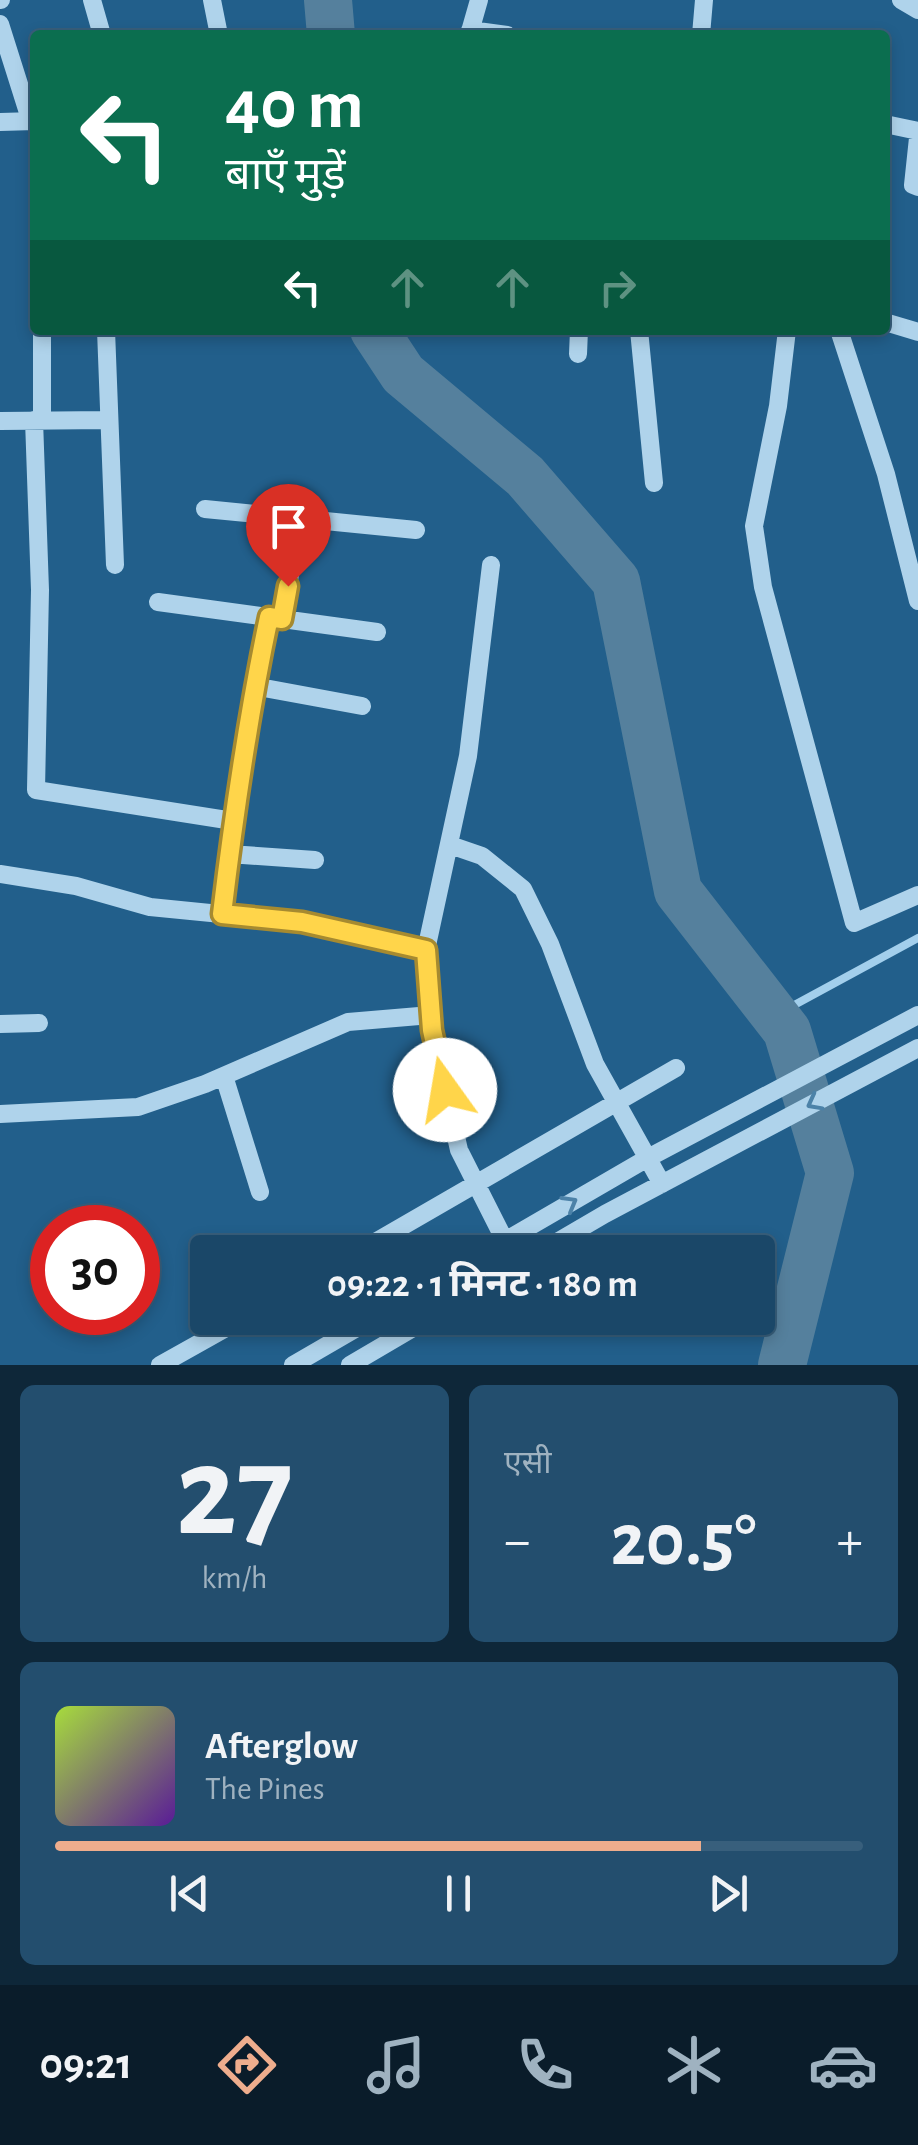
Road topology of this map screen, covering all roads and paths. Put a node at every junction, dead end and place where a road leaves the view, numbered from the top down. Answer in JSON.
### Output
{"nodes":[{"id":1,"x":92,"y":0,"type":"edge"},
{"id":2,"x":212,"y":0,"type":"edge"},
{"id":3,"x":479,"y":0,"type":"edge"},
{"id":4,"x":704,"y":0,"type":"edge"},
{"id":5,"x":901,"y":0,"type":"edge"},
{"id":6,"x":918,"y":10,"type":"edge"},
{"id":7,"x":0,"y":24,"type":"edge"},
{"id":8,"x":101,"y":30,"type":"edge"},
{"id":9,"x":217,"y":30,"type":"edge"},
{"id":10,"x":471,"y":30,"type":"edge"},
{"id":11,"x":701,"y":30,"type":"edge"},
{"id":12,"x":30,"y":113,"type":"edge"},
{"id":13,"x":0,"y":122,"type":"edge"},
{"id":14,"x":30,"y":122,"type":"edge"},
{"id":15,"x":890,"y":126,"type":"edge"},
{"id":16,"x":918,"y":135,"type":"edge"},
{"id":17,"x":918,"y":187,"type":"edge"},
{"id":18,"x":890,"y":324,"type":"edge"},
{"id":19,"x":918,"y":332,"type":"edge"},
{"id":20,"x":42,"y":335,"type":"edge"},
{"id":21,"x":106,"y":335,"type":"edge"},
{"id":22,"x":579,"y":335,"type":"edge"},
{"id":23,"x":639,"y":335,"type":"edge"},
{"id":24,"x":786,"y":335,"type":"edge"},
{"id":25,"x":841,"y":335,"type":"edge"},
{"id":26,"x":578,"y":354,"type":"dead end"},
{"id":27,"x":38,"y":420,"type":"junction"},
{"id":28,"x":108,"y":420,"type":"junction"},
{"id":29,"x":0,"y":421,"type":"edge"},
{"id":30,"x":654,"y":483,"type":"dead end"},
{"id":31,"x":205,"y":509,"type":"dead end"},
{"id":32,"x":300,"y":518,"type":"junction"},
{"id":33,"x":416,"y":530,"type":"dead end"},
{"id":34,"x":115,"y":565,"type":"dead end"},
{"id":35,"x":491,"y":565,"type":"dead end"},
{"id":36,"x":918,"y":601,"type":"edge"},
{"id":37,"x":158,"y":602,"type":"dead end"},
{"id":38,"x":276,"y":618,"type":"junction"},
{"id":39,"x":377,"y":632,"type":"dead end"},
{"id":40,"x":254,"y":686,"type":"junction"},
{"id":41,"x":362,"y":706,"type":"dead end"},
{"id":42,"x":233,"y":821,"type":"junction"},
{"id":43,"x":450,"y":845,"type":"junction"},
{"id":44,"x":229,"y":854,"type":"junction"},
{"id":45,"x":315,"y":860,"type":"dead end"},
{"id":46,"x":0,"y":874,"type":"edge"},
{"id":47,"x":918,"y":894,"type":"edge"},
{"id":48,"x":222,"y":914,"type":"junction"},
{"id":49,"x":426,"y":950,"type":"junction"},
{"id":50,"x":430,"y":1015,"type":"junction"},
{"id":51,"x":918,"y":1015,"type":"edge"},
{"id":52,"x":39,"y":1023,"type":"dead end"},
{"id":53,"x":0,"y":1024,"type":"edge"},
{"id":54,"x":918,"y":1048,"type":"edge"},
{"id":55,"x":676,"y":1068,"type":"dead end"},
{"id":56,"x":224,"y":1076,"type":"junction"},
{"id":57,"x":616,"y":1103,"type":"junction"},
{"id":58,"x":0,"y":1114,"type":"edge"},
{"id":59,"x":646,"y":1159,"type":"junction"},
{"id":60,"x":662,"y":1184,"type":"junction"},
{"id":61,"x":477,"y":1186,"type":"junction"},
{"id":62,"x":260,"y":1192,"type":"dead end"},
{"id":63,"x":389,"y":1235,"type":"edge"},
{"id":64,"x":503,"y":1235,"type":"edge"},
{"id":65,"x":516,"y":1235,"type":"edge"},
{"id":66,"x":570,"y":1235,"type":"edge"},
{"id":67,"x":214,"y":1335,"type":"edge"},
{"id":68,"x":345,"y":1335,"type":"edge"},
{"id":69,"x":401,"y":1335,"type":"edge"},
{"id":70,"x":160,"y":1365,"type":"edge"},
{"id":71,"x":293,"y":1365,"type":"edge"},
{"id":72,"x":350,"y":1365,"type":"edge"}],
"edges":[{"from":1,"to":8,"type":"street"},
{"from":2,"to":9,"type":"street"},
{"from":3,"to":10,"type":"street"},
{"from":4,"to":11,"type":"street"},
{"from":5,"to":6,"type":"street"},
{"from":7,"to":12,"type":"street"},
{"from":13,"to":14,"type":"street"},
{"from":15,"to":16,"type":"street"},
{"from":16,"to":17,"type":"street"},
{"from":18,"to":19,"type":"street"},
{"from":20,"to":27,"type":"street"},
{"from":21,"to":28,"type":"street"},
{"from":22,"to":26,"type":"street"},
{"from":23,"to":30,"type":"street"},
{"from":24,"to":47,"type":"street"},
{"from":25,"to":36,"type":"street"},
{"from":27,"to":28,"type":"street"},
{"from":27,"to":29,"type":"street"},
{"from":27,"to":42,"type":"street"},
{"from":28,"to":34,"type":"street"},
{"from":31,"to":32,"type":"street"},
{"from":32,"to":33,"type":"street"},
{"from":32,"to":38,"type":"street"},
{"from":35,"to":43,"type":"street"},
{"from":37,"to":38,"type":"street"},
{"from":38,"to":39,"type":"street"},
{"from":38,"to":40,"type":"street"},
{"from":40,"to":41,"type":"street"},
{"from":40,"to":42,"type":"street"},
{"from":42,"to":44,"type":"street"},
{"from":43,"to":49,"type":"street"},
{"from":43,"to":57,"type":"street"},
{"from":44,"to":45,"type":"street"},
{"from":44,"to":48,"type":"street"},
{"from":46,"to":48,"type":"street"},
{"from":48,"to":49,"type":"street"},
{"from":49,"to":50,"type":"street"},
{"from":50,"to":56,"type":"street"},
{"from":50,"to":61,"type":"street"},
{"from":51,"to":59,"type":"street"},
{"from":52,"to":53,"type":"street"},
{"from":54,"to":60,"type":"street","one_way":true},
{"from":55,"to":57,"type":"street"},
{"from":56,"to":58,"type":"street"},
{"from":56,"to":62,"type":"street"},
{"from":57,"to":59,"type":"street"},
{"from":57,"to":61,"type":"street"},
{"from":59,"to":60,"type":"street"},
{"from":65,"to":59,"type":"street","one_way":true},
{"from":60,"to":66,"type":"street"},
{"from":61,"to":63,"type":"street"},
{"from":61,"to":64,"type":"street"},
{"from":67,"to":70,"type":"street"},
{"from":68,"to":71,"type":"street"},
{"from":69,"to":72,"type":"street"}]}
